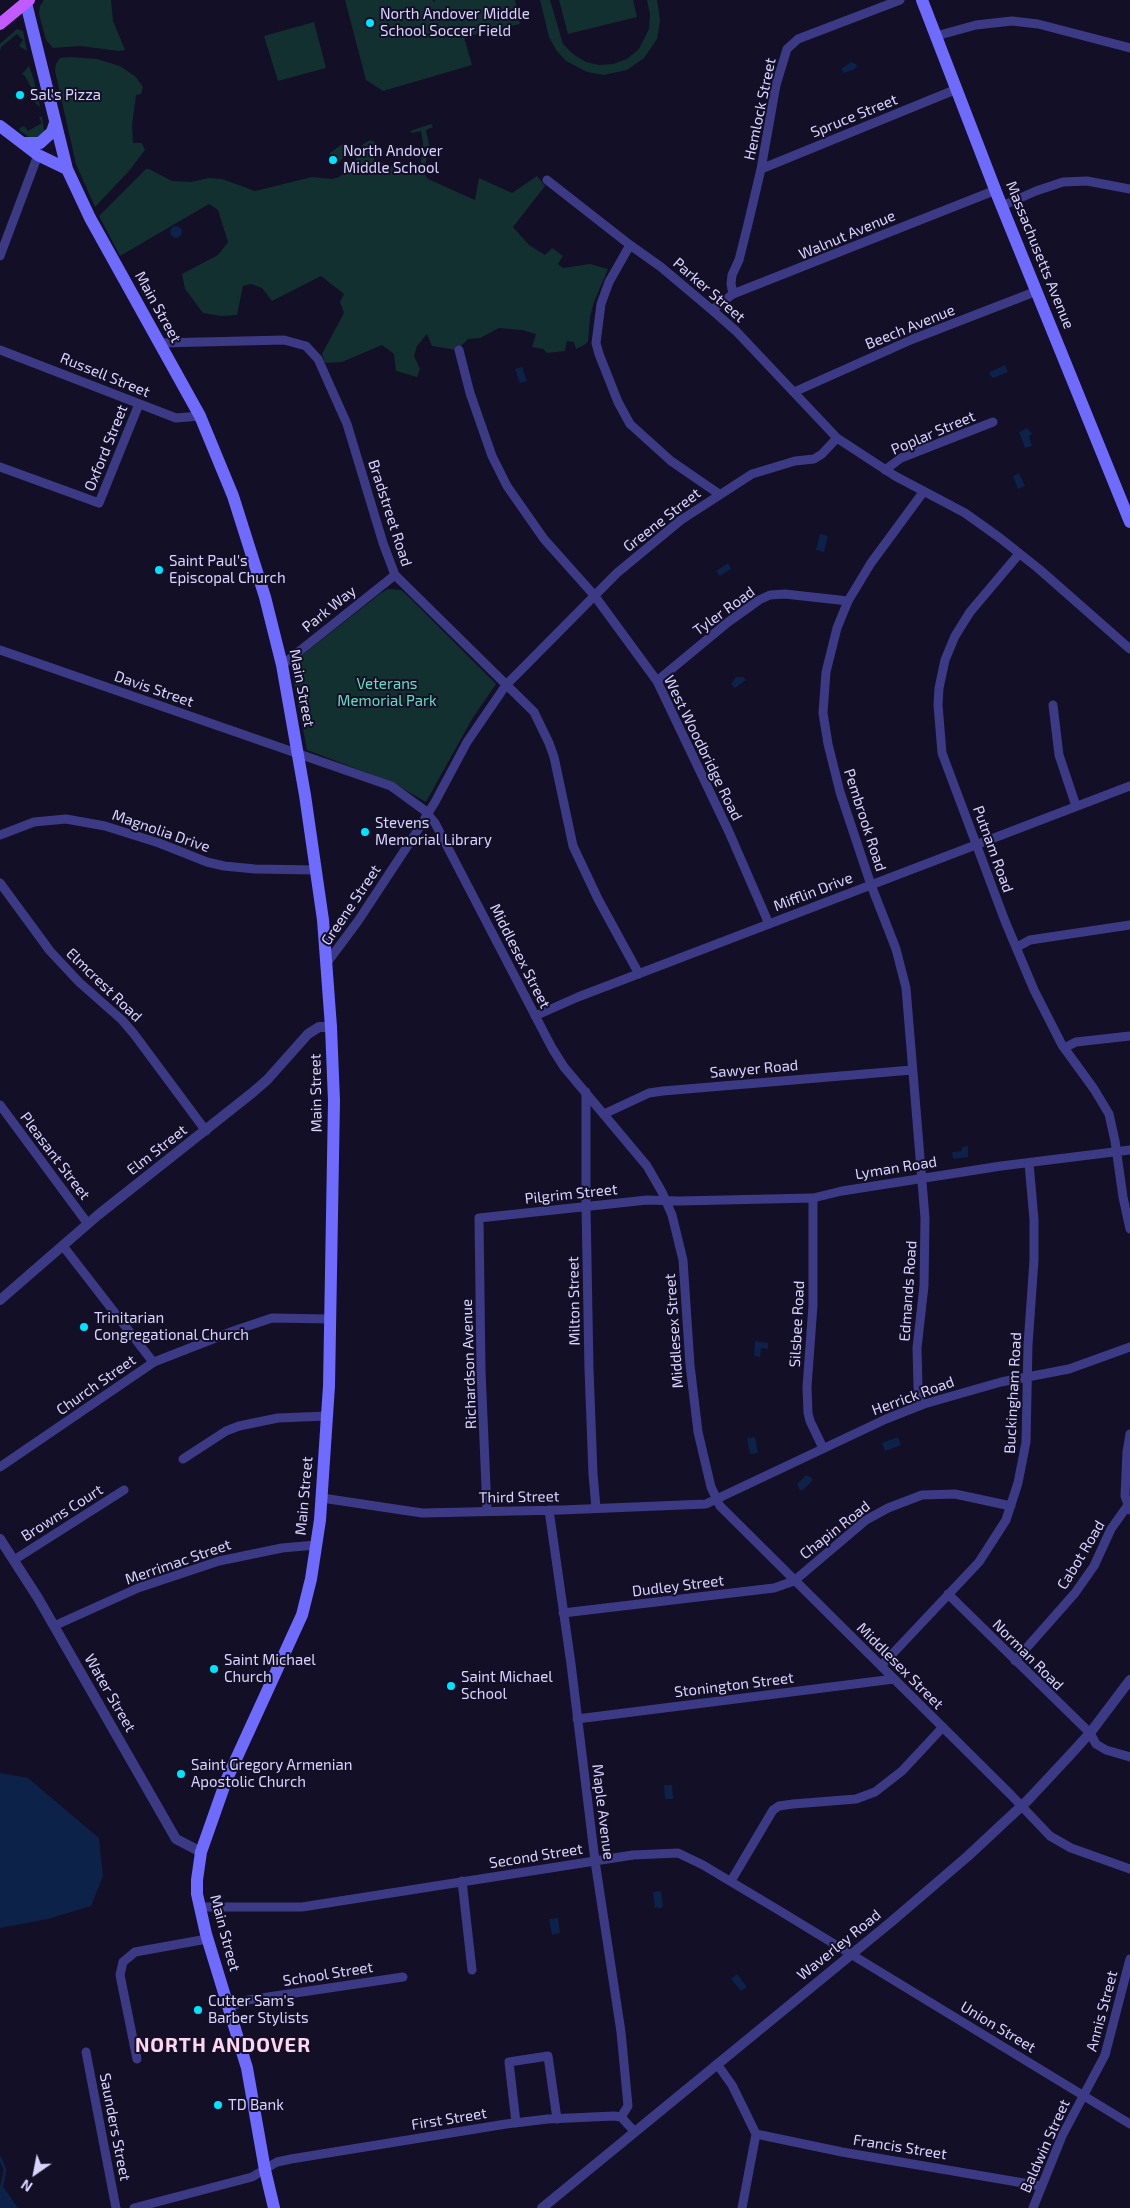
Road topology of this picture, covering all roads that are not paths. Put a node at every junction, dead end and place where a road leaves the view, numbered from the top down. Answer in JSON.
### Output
{"nodes":[{"id":1,"x":900,"y":0,"type":"edge"},
{"id":2,"x":922,"y":0,"type":"edge"},
{"id":3,"x":26,"y":1,"type":"edge"},
{"id":4,"x":0,"y":24,"type":"edge"},
{"id":5,"x":936,"y":36,"type":"junction"},
{"id":6,"x":1130,"y":48,"type":"edge"},
{"id":7,"x":956,"y":90,"type":"junction"},
{"id":8,"x":55,"y":123,"type":"junction"},
{"id":9,"x":0,"y":126,"type":"edge"},
{"id":10,"x":23,"y":143,"type":"junction"},
{"id":11,"x":38,"y":155,"type":"junction"},
{"id":12,"x":67,"y":169,"type":"junction"},
{"id":13,"x":761,"y":169,"type":"junction"},
{"id":14,"x":548,"y":180,"type":"dead end"},
{"id":15,"x":1130,"y":188,"type":"edge"},
{"id":16,"x":996,"y":190,"type":"junction"},
{"id":17,"x":1002,"y":206,"type":"junction"},
{"id":18,"x":4,"y":230,"type":"edge"},
{"id":19,"x":630,"y":245,"type":"junction"},
{"id":20,"x":0,"y":256,"type":"edge"},
{"id":21,"x":1037,"y":291,"type":"junction"},
{"id":22,"x":734,"y":294,"type":"junction"},
{"id":23,"x":712,"y":310,"type":"junction"},
{"id":24,"x":160,"y":343,"type":"junction"},
{"id":25,"x":0,"y":350,"type":"edge"},
{"id":26,"x":460,"y":350,"type":"dead end"},
{"id":27,"x":794,"y":392,"type":"junction"},
{"id":28,"x":139,"y":404,"type":"junction"},
{"id":29,"x":200,"y":416,"type":"junction"},
{"id":30,"x":993,"y":422,"type":"dead end"},
{"id":31,"x":837,"y":438,"type":"junction"},
{"id":32,"x":0,"y":467,"type":"edge"},
{"id":33,"x":885,"y":470,"type":"junction"},
{"id":34,"x":924,"y":491,"type":"junction"},
{"id":35,"x":719,"y":494,"type":"junction"},
{"id":36,"x":1130,"y":522,"type":"edge"},
{"id":37,"x":1019,"y":554,"type":"junction"},
{"id":38,"x":395,"y":575,"type":"junction"},
{"id":39,"x":594,"y":595,"type":"junction"},
{"id":40,"x":848,"y":601,"type":"junction"},
{"id":41,"x":1130,"y":649,"type":"edge"},
{"id":42,"x":0,"y":650,"type":"edge"},
{"id":43,"x":282,"y":665,"type":"junction"},
{"id":44,"x":657,"y":681,"type":"junction"},
{"id":45,"x":506,"y":686,"type":"junction"},
{"id":46,"x":1053,"y":705,"type":"dead end"},
{"id":47,"x":298,"y":755,"type":"junction"},
{"id":48,"x":1130,"y":786,"type":"edge"},
{"id":49,"x":1076,"y":806,"type":"junction"},
{"id":50,"x":428,"y":814,"type":"junction"},
{"id":51,"x":0,"y":836,"type":"edge"},
{"id":52,"x":977,"y":844,"type":"junction"},
{"id":53,"x":316,"y":870,"type":"junction"},
{"id":54,"x":0,"y":883,"type":"edge"},
{"id":55,"x":871,"y":885,"type":"junction"},
{"id":56,"x":769,"y":924,"type":"junction"},
{"id":57,"x":1130,"y":925,"type":"edge"},
{"id":58,"x":1017,"y":947,"type":"junction"},
{"id":59,"x":326,"y":964,"type":"junction"},
{"id":60,"x":638,"y":974,"type":"junction"},
{"id":61,"x":535,"y":1016,"type":"junction"},
{"id":62,"x":332,"y":1027,"type":"junction"},
{"id":63,"x":1130,"y":1036,"type":"edge"},
{"id":64,"x":1064,"y":1048,"type":"junction"},
{"id":65,"x":912,"y":1070,"type":"junction"},
{"id":66,"x":586,"y":1092,"type":"junction"},
{"id":67,"x":0,"y":1104,"type":"edge"},
{"id":68,"x":604,"y":1114,"type":"junction"},
{"id":69,"x":206,"y":1132,"type":"junction"},
{"id":70,"x":1130,"y":1150,"type":"edge"},
{"id":71,"x":1117,"y":1152,"type":"junction"},
{"id":72,"x":1029,"y":1163,"type":"junction"},
{"id":73,"x":922,"y":1178,"type":"junction"},
{"id":74,"x":813,"y":1198,"type":"junction"},
{"id":75,"x":666,"y":1200,"type":"junction"},
{"id":76,"x":586,"y":1206,"type":"junction"},
{"id":77,"x":479,"y":1218,"type":"joint"},
{"id":78,"x":88,"y":1224,"type":"junction"},
{"id":79,"x":1130,"y":1229,"type":"edge"},
{"id":80,"x":63,"y":1246,"type":"junction"},
{"id":81,"x":0,"y":1300,"type":"edge"},
{"id":82,"x":330,"y":1319,"type":"junction"},
{"id":83,"x":1130,"y":1347,"type":"edge"},
{"id":84,"x":153,"y":1362,"type":"junction"},
{"id":85,"x":1028,"y":1378,"type":"junction"},
{"id":86,"x":921,"y":1405,"type":"junction"},
{"id":87,"x":327,"y":1416,"type":"junction"},
{"id":88,"x":1130,"y":1434,"type":"edge"},
{"id":89,"x":823,"y":1448,"type":"junction"},
{"id":90,"x":184,"y":1459,"type":"dead end"},
{"id":91,"x":0,"y":1467,"type":"edge"},
{"id":92,"x":124,"y":1490,"type":"dead end"},
{"id":93,"x":322,"y":1498,"type":"junction"},
{"id":94,"x":716,"y":1499,"type":"junction"},
{"id":95,"x":1011,"y":1506,"type":"junction"},
{"id":96,"x":596,"y":1508,"type":"junction"},
{"id":97,"x":1129,"y":1508,"type":"edge"},
{"id":98,"x":487,"y":1510,"type":"junction"},
{"id":99,"x":549,"y":1510,"type":"junction"},
{"id":100,"x":0,"y":1539,"type":"edge"},
{"id":101,"x":316,"y":1545,"type":"junction"},
{"id":102,"x":14,"y":1560,"type":"junction"},
{"id":103,"x":794,"y":1581,"type":"junction"},
{"id":104,"x":948,"y":1594,"type":"junction"},
{"id":105,"x":563,"y":1613,"type":"junction"},
{"id":106,"x":54,"y":1626,"type":"junction"},
{"id":107,"x":1015,"y":1661,"type":"junction"},
{"id":108,"x":881,"y":1666,"type":"junction"},
{"id":109,"x":894,"y":1679,"type":"junction"},
{"id":110,"x":1130,"y":1680,"type":"edge"},
{"id":111,"x":577,"y":1719,"type":"junction"},
{"id":112,"x":943,"y":1727,"type":"junction"},
{"id":113,"x":1090,"y":1733,"type":"junction"},
{"id":114,"x":1130,"y":1756,"type":"edge"},
{"id":115,"x":1022,"y":1806,"type":"junction"},
{"id":116,"x":201,"y":1852,"type":"junction"},
{"id":117,"x":595,"y":1861,"type":"junction"},
{"id":118,"x":1130,"y":1869,"type":"edge"},
{"id":119,"x":462,"y":1881,"type":"junction"},
{"id":120,"x":731,"y":1881,"type":"junction"},
{"id":121,"x":200,"y":1907,"type":"junction"},
{"id":122,"x":207,"y":1939,"type":"junction"},
{"id":123,"x":851,"y":1953,"type":"junction"},
{"id":124,"x":1130,"y":1959,"type":"edge"},
{"id":125,"x":472,"y":1970,"type":"dead end"},
{"id":126,"x":403,"y":1977,"type":"dead end"},
{"id":127,"x":229,"y":2007,"type":"junction"},
{"id":128,"x":86,"y":2052,"type":"dead end"},
{"id":129,"x":137,"y":2059,"type":"dead end"},
{"id":130,"x":717,"y":2064,"type":"junction"},
{"id":131,"x":1083,"y":2095,"type":"junction"},
{"id":132,"x":621,"y":2117,"type":"junction"},
{"id":133,"x":557,"y":2118,"type":"junction"},
{"id":134,"x":516,"y":2123,"type":"junction"},
{"id":135,"x":1130,"y":2124,"type":"edge"},
{"id":136,"x":634,"y":2131,"type":"junction"},
{"id":137,"x":756,"y":2134,"type":"junction"},
{"id":138,"x":265,"y":2170,"type":"junction"},
{"id":139,"x":1041,"y":2186,"type":"junction"},
{"id":140,"x":116,"y":2208,"type":"edge"},
{"id":141,"x":134,"y":2208,"type":"edge"},
{"id":142,"x":274,"y":2208,"type":"edge"},
{"id":143,"x":542,"y":2208,"type":"edge"},
{"id":144,"x":742,"y":2208,"type":"edge"},
{"id":145,"x":1033,"y":2208,"type":"edge"}],
"edges":[{"from":1,"to":13,"type":"street","name":"Hemlock Street"},
{"from":2,"to":5,"type":"main road","name":"Massachusetts Avenue"},
{"from":3,"to":4,"type":"main road"},
{"from":3,"to":8,"type":"main road","name":"Main Street"},
{"from":5,"to":6,"type":"street"},
{"from":5,"to":7,"type":"main road","name":"Massachusetts Avenue"},
{"from":7,"to":13,"type":"street","name":"Spruce Street"},
{"from":7,"to":16,"type":"main road","name":"Massachusetts Avenue"},
{"from":8,"to":10,"type":"main road"},
{"from":8,"to":12,"type":"main road","name":"Main Street"},
{"from":9,"to":10,"type":"main road"},
{"from":10,"to":11,"type":"main road"},
{"from":11,"to":12,"type":"main road"},
{"from":11,"to":18,"type":"street"},
{"from":12,"to":24,"type":"main road","name":"Main Street"},
{"from":13,"to":22,"type":"street","name":"Hemlock Street"},
{"from":14,"to":19,"type":"street","name":"Parker Street"},
{"from":15,"to":17,"type":"street"},
{"from":16,"to":17,"type":"main road","name":"Massachusetts Avenue"},
{"from":16,"to":22,"type":"street","name":"Walnut Avenue"},
{"from":17,"to":21,"type":"main road","name":"Massachusetts Avenue"},
{"from":18,"to":20,"type":"street"},
{"from":19,"to":23,"type":"street","name":"Parker Street"},
{"from":19,"to":35,"type":"street"},
{"from":21,"to":27,"type":"street","name":"Beech Avenue"},
{"from":21,"to":36,"type":"main road","name":"Massachusetts Avenue"},
{"from":22,"to":23,"type":"street","name":"Walnut Avenue"},
{"from":23,"to":27,"type":"street","name":"Parker Street"},
{"from":24,"to":29,"type":"main road","name":"Main Street"},
{"from":24,"to":38,"type":"street","name":"Bradstreet Road"},
{"from":25,"to":28,"type":"street","name":"Russell Street"},
{"from":26,"to":39,"type":"street","name":"West Woodbridge Road"},
{"from":27,"to":31,"type":"street","name":"Parker Street"},
{"from":28,"to":29,"type":"street","name":"Russell Street"},
{"from":28,"to":32,"type":"street","name":"Oxford Street"},
{"from":29,"to":43,"type":"main road","name":"Main Street"},
{"from":30,"to":33,"type":"street","name":"Poplar Street"},
{"from":31,"to":33,"type":"street"},
{"from":31,"to":35,"type":"street","name":"Greene Street"},
{"from":33,"to":34,"type":"street"},
{"from":34,"to":37,"type":"street"},
{"from":34,"to":40,"type":"street","name":"Pembrook Road"},
{"from":35,"to":39,"type":"street","name":"Greene Street"},
{"from":37,"to":41,"type":"street"},
{"from":37,"to":52,"type":"street","name":"Putnam Road"},
{"from":38,"to":43,"type":"street","name":"Park Way"},
{"from":38,"to":45,"type":"street","name":"Bradstreet Road"},
{"from":39,"to":44,"type":"street","name":"West Woodbridge Road"},
{"from":39,"to":45,"type":"street","name":"Greene Street"},
{"from":40,"to":44,"type":"street","name":"Tyler Road"},
{"from":40,"to":55,"type":"street","name":"Pembrook Road"},
{"from":42,"to":47,"type":"street","name":"Davis Street"},
{"from":43,"to":47,"type":"main road","name":"Main Street"},
{"from":44,"to":56,"type":"street","name":"West Woodbridge Road"},
{"from":45,"to":50,"type":"street","name":"Greene Street"},
{"from":45,"to":60,"type":"street","name":"Bradstreet Road"},
{"from":46,"to":49,"type":"street"},
{"from":47,"to":50,"type":"street","name":"Middlesex Street"},
{"from":47,"to":53,"type":"main road","name":"Main Street"},
{"from":48,"to":49,"type":"street","name":"Mifflin Drive"},
{"from":49,"to":52,"type":"street","name":"Mifflin Drive"},
{"from":50,"to":59,"type":"street","name":"Greene Street"},
{"from":50,"to":61,"type":"street","name":"Middlesex Street"},
{"from":51,"to":53,"type":"street","name":"Magnolia Drive"},
{"from":52,"to":55,"type":"street","name":"Mifflin Drive"},
{"from":52,"to":58,"type":"street","name":"Putnam Road"},
{"from":53,"to":59,"type":"main road","name":"Main Street"},
{"from":54,"to":69,"type":"street","name":"Elmcrest Road"},
{"from":55,"to":56,"type":"street","name":"Mifflin Drive"},
{"from":55,"to":65,"type":"street","name":"Pembrook Road"},
{"from":56,"to":60,"type":"street","name":"Mifflin Drive"},
{"from":57,"to":58,"type":"street"},
{"from":58,"to":64,"type":"street","name":"Putnam Road"},
{"from":59,"to":62,"type":"main road","name":"Main Street"},
{"from":60,"to":61,"type":"street","name":"Mifflin Drive"},
{"from":61,"to":66,"type":"street","name":"Middlesex Street"},
{"from":62,"to":69,"type":"street","name":"Elm Street"},
{"from":62,"to":82,"type":"main road","name":"Main Street"},
{"from":63,"to":64,"type":"street"},
{"from":64,"to":71,"type":"street","name":"Putnam Road"},
{"from":65,"to":68,"type":"street","name":"Sawyer Road"},
{"from":65,"to":73,"type":"street","name":"Pembrook Road"},
{"from":66,"to":68,"type":"street","name":"Middlesex Street"},
{"from":66,"to":76,"type":"street","name":"Milton Street"},
{"from":67,"to":78,"type":"street","name":"Pleasant Street"},
{"from":68,"to":75,"type":"street","name":"Middlesex Street"},
{"from":69,"to":78,"type":"street","name":"Elm Street"},
{"from":70,"to":71,"type":"street","name":"Lyman Road"},
{"from":71,"to":72,"type":"street","name":"Lyman Road"},
{"from":71,"to":79,"type":"street","name":"Putnam Road"},
{"from":72,"to":73,"type":"street","name":"Lyman Road"},
{"from":72,"to":85,"type":"street","name":"Buckingham Road"},
{"from":73,"to":74,"type":"street","name":"Lyman Road"},
{"from":73,"to":86,"type":"street","name":"Edmands Road"},
{"from":74,"to":75,"type":"street","name":"Lyman Road"},
{"from":74,"to":89,"type":"street","name":"Silsbee Road"},
{"from":75,"to":76,"type":"street","name":"Pilgrim Street"},
{"from":75,"to":94,"type":"street","name":"Middlesex Street"},
{"from":76,"to":77,"type":"street","name":"Pilgrim Street"},
{"from":76,"to":96,"type":"street","name":"Milton Street"},
{"from":77,"to":98,"type":"street","name":"Richardson Avenue"},
{"from":78,"to":80,"type":"street","name":"Elm Street"},
{"from":80,"to":81,"type":"street","name":"Elm Street"},
{"from":80,"to":84,"type":"street"},
{"from":82,"to":84,"type":"street","name":"Church Street"},
{"from":82,"to":87,"type":"main road","name":"Main Street"},
{"from":83,"to":85,"type":"street","name":"Herrick Road"},
{"from":84,"to":91,"type":"street","name":"Church Street"},
{"from":85,"to":86,"type":"street","name":"Herrick Road"},
{"from":85,"to":95,"type":"street","name":"Buckingham Road"},
{"from":86,"to":89,"type":"street","name":"Herrick Road"},
{"from":87,"to":90,"type":"street"},
{"from":87,"to":93,"type":"main road","name":"Main Street"},
{"from":88,"to":97,"type":"street"},
{"from":89,"to":94,"type":"street","name":"Herrick Road"},
{"from":92,"to":102,"type":"street","name":"Browns Court"},
{"from":93,"to":98,"type":"street","name":"Third Street"},
{"from":93,"to":101,"type":"main road","name":"Main Street"},
{"from":94,"to":96,"type":"street","name":"Third Street"},
{"from":94,"to":103,"type":"street","name":"Middlesex Street"},
{"from":95,"to":103,"type":"street","name":"Chapin Road"},
{"from":95,"to":104,"type":"street","name":"Buckingham Road"},
{"from":96,"to":99,"type":"street","name":"Third Street"},
{"from":97,"to":107,"type":"street","name":"Cabot Road"},
{"from":98,"to":99,"type":"street","name":"Third Street"},
{"from":99,"to":105,"type":"street","name":"Maple Avenue"},
{"from":100,"to":102,"type":"street","name":"Water Street"},
{"from":101,"to":106,"type":"street","name":"Merrimac Street"},
{"from":101,"to":116,"type":"main road","name":"Main Street"},
{"from":102,"to":106,"type":"street","name":"Water Street"},
{"from":103,"to":105,"type":"street","name":"Dudley Street"},
{"from":103,"to":108,"type":"street","name":"Middlesex Street"},
{"from":104,"to":107,"type":"street","name":"Norman Road"},
{"from":104,"to":108,"type":"street","name":"Buckingham Road"},
{"from":105,"to":111,"type":"street","name":"Maple Avenue"},
{"from":106,"to":116,"type":"street","name":"Water Street"},
{"from":107,"to":113,"type":"street","name":"Norman Road"},
{"from":108,"to":109,"type":"street","name":"Middlesex Street"},
{"from":109,"to":111,"type":"street","name":"Stonington Street"},
{"from":109,"to":112,"type":"street","name":"Middlesex Street"},
{"from":110,"to":113,"type":"street","name":"Waverley Road"},
{"from":111,"to":117,"type":"street","name":"Maple Avenue"},
{"from":112,"to":115,"type":"street","name":"Middlesex Street"},
{"from":112,"to":120,"type":"street"},
{"from":113,"to":114,"type":"street","name":"Norman Road"},
{"from":113,"to":115,"type":"street","name":"Waverley Road"},
{"from":115,"to":118,"type":"street","name":"Middlesex Street"},
{"from":115,"to":123,"type":"street","name":"Waverley Road"},
{"from":116,"to":121,"type":"main road","name":"Main Street"},
{"from":117,"to":119,"type":"street","name":"Second Street"},
{"from":117,"to":120,"type":"street","name":"Second Street"},
{"from":117,"to":132,"type":"street","name":"Maple Avenue"},
{"from":119,"to":121,"type":"street","name":"Second Street"},
{"from":119,"to":125,"type":"street"},
{"from":120,"to":123,"type":"street","name":"Second Street"},
{"from":121,"to":122,"type":"main road","name":"Main Street"},
{"from":122,"to":127,"type":"main road","name":"Main Street"},
{"from":122,"to":129,"type":"street"},
{"from":123,"to":130,"type":"street","name":"Waverley Road"},
{"from":123,"to":131,"type":"street","name":"Union Street"},
{"from":124,"to":131,"type":"street","name":"Annis Street"},
{"from":126,"to":127,"type":"street","name":"School Street"},
{"from":127,"to":138,"type":"main road","name":"Main Street"},
{"from":128,"to":140,"type":"street","name":"Saunders Street"},
{"from":130,"to":136,"type":"street","name":"Waverley Road"},
{"from":130,"to":137,"type":"street"},
{"from":131,"to":135,"type":"street","name":"Union Street"},
{"from":131,"to":139,"type":"street","name":"Baldwin Street"},
{"from":132,"to":133,"type":"street","name":"First Street"},
{"from":132,"to":136,"type":"street"},
{"from":133,"to":134,"type":"street","name":"First Street"},
{"from":133,"to":134,"type":"street"},
{"from":134,"to":138,"type":"street","name":"First Street"},
{"from":136,"to":143,"type":"street","name":"Waverley Road"},
{"from":137,"to":139,"type":"street","name":"Francis Street"},
{"from":137,"to":144,"type":"street"},
{"from":138,"to":141,"type":"street","name":"First Street"},
{"from":138,"to":142,"type":"main road","name":"Main Street"},
{"from":139,"to":145,"type":"street","name":"Baldwin Street"}]}
